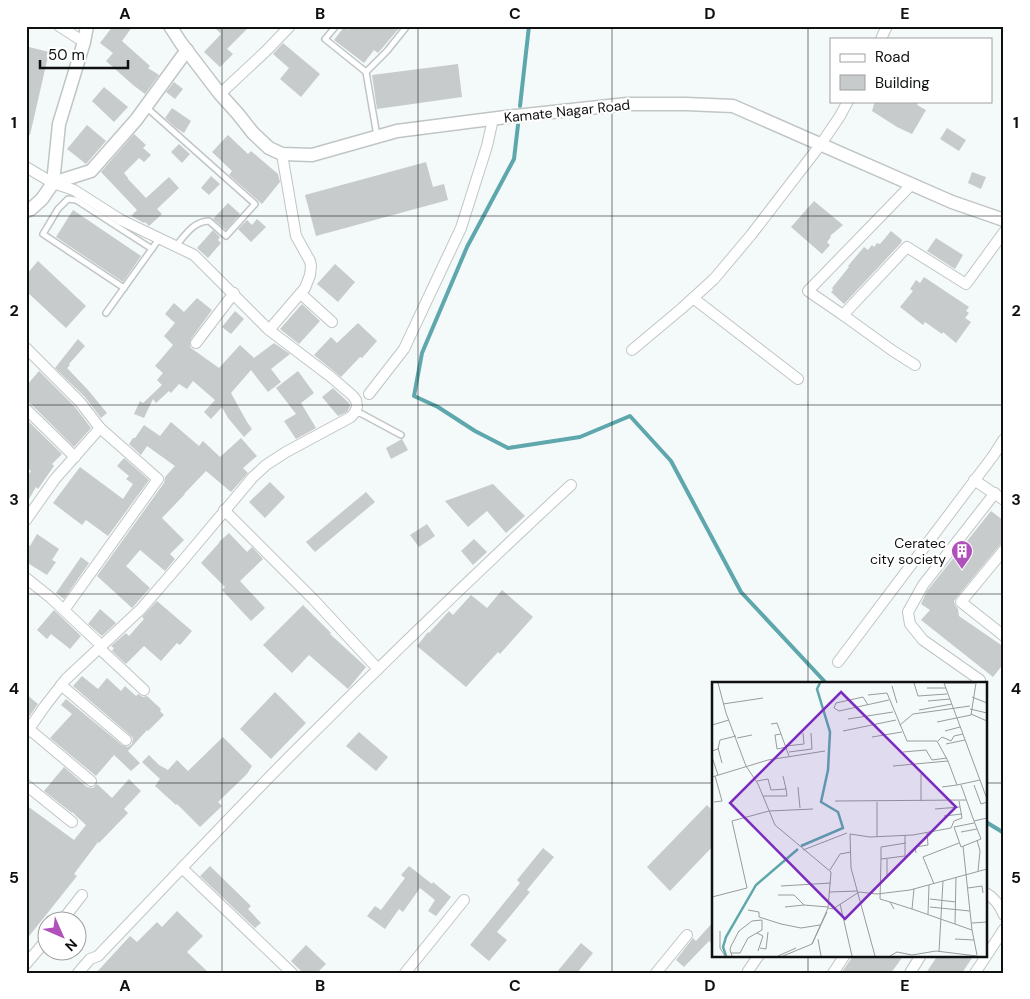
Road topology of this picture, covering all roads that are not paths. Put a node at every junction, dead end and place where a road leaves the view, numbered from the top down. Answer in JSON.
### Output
{"nodes":[{"id":1,"x":59,"y":26,"type":"edge"},
{"id":2,"x":87,"y":26,"type":"edge"},
{"id":3,"x":170,"y":26,"type":"edge"},
{"id":4,"x":290,"y":26,"type":"edge"},
{"id":5,"x":336,"y":26,"type":"edge"},
{"id":6,"x":407,"y":26,"type":"edge"},
{"id":7,"x":887,"y":26,"type":"edge"},
{"id":8,"x":881,"y":38,"type":"edge"},
{"id":9,"x":84,"y":42,"type":"junction"},
{"id":10,"x":187,"y":50,"type":"junction"},
{"id":11,"x":366,"y":72,"type":"junction"},
{"id":12,"x":220,"y":94,"type":"junction"},
{"id":13,"x":847,"y":102,"type":"edge"},
{"id":14,"x":146,"y":107,"type":"junction"},
{"id":15,"x":493,"y":118,"type":"junction"},
{"id":16,"x":377,"y":137,"type":"junction"},
{"id":17,"x":821,"y":144,"type":"junction"},
{"id":18,"x":282,"y":154,"type":"junction"},
{"id":19,"x":26,"y":167,"type":"edge"},
{"id":20,"x":53,"y":183,"type":"junction"},
{"id":21,"x":912,"y":184,"type":"junction"},
{"id":22,"x":26,"y":211,"type":"edge"},
{"id":23,"x":1004,"y":220,"type":"edge"},
{"id":24,"x":1004,"y":232,"type":"edge"},
{"id":25,"x":160,"y":238,"type":"junction"},
{"id":26,"x":176,"y":246,"type":"junction"},
{"id":27,"x":152,"y":248,"type":"junction"},
{"id":28,"x":124,"y":288,"type":"junction"},
{"id":29,"x":234,"y":293,"type":"junction"},
{"id":30,"x":300,"y":294,"type":"junction"},
{"id":31,"x":692,"y":298,"type":"junction"},
{"id":32,"x":106,"y":312,"type":"dead end"},
{"id":33,"x":843,"y":315,"type":"junction"},
{"id":34,"x":332,"y":322,"type":"dead end"},
{"id":35,"x":269,"y":330,"type":"junction"},
{"id":36,"x":196,"y":343,"type":"dead end"},
{"id":37,"x":26,"y":348,"type":"edge"},
{"id":38,"x":632,"y":350,"type":"dead end"},
{"id":39,"x":914,"y":365,"type":"dead end"},
{"id":40,"x":798,"y":379,"type":"dead end"},
{"id":41,"x":369,"y":394,"type":"dead end"},
{"id":42,"x":26,"y":409,"type":"edge"},
{"id":43,"x":355,"y":412,"type":"junction"},
{"id":44,"x":100,"y":428,"type":"junction"},
{"id":45,"x":401,"y":435,"type":"dead end"},
{"id":46,"x":1004,"y":439,"type":"edge"},
{"id":47,"x":75,"y":457,"type":"junction"},
{"id":48,"x":974,"y":480,"type":"junction"},
{"id":49,"x":571,"y":485,"type":"dead end"},
{"id":50,"x":995,"y":493,"type":"junction"},
{"id":51,"x":1004,"y":500,"type":"edge"},
{"id":52,"x":224,"y":510,"type":"junction"},
{"id":53,"x":26,"y":520,"type":"edge"},
{"id":54,"x":1004,"y":550,"type":"edge"},
{"id":55,"x":26,"y":578,"type":"edge"},
{"id":56,"x":64,"y":610,"type":"junction"},
{"id":57,"x":1004,"y":636,"type":"edge"},
{"id":58,"x":100,"y":647,"type":"junction"},
{"id":59,"x":838,"y":662,"type":"dead end"},
{"id":60,"x":378,"y":669,"type":"junction"},
{"id":61,"x":980,"y":680,"type":"dead end"},
{"id":62,"x":61,"y":685,"type":"junction"},
{"id":63,"x":144,"y":690,"type":"dead end"},
{"id":64,"x":27,"y":731,"type":"edge"},
{"id":65,"x":126,"y":740,"type":"dead end"},
{"id":66,"x":90,"y":781,"type":"dead end"},
{"id":67,"x":26,"y":785,"type":"edge"},
{"id":68,"x":72,"y":822,"type":"dead end"},
{"id":69,"x":182,"y":868,"type":"junction"},
{"id":70,"x":988,"y":894,"type":"edge"},
{"id":71,"x":82,"y":895,"type":"dead end"},
{"id":72,"x":464,"y":900,"type":"dead end"},
{"id":73,"x":69,"y":912,"type":"edge"},
{"id":74,"x":1004,"y":915,"type":"edge"},
{"id":75,"x":1004,"y":929,"type":"edge"},
{"id":76,"x":687,"y":935,"type":"dead end"},
{"id":77,"x":38,"y":950,"type":"edge"},
{"id":78,"x":988,"y":953,"type":"edge"},
{"id":79,"x":758,"y":956,"type":"edge"},
{"id":80,"x":845,"y":956,"type":"edge"},
{"id":81,"x":920,"y":956,"type":"edge"},
{"id":82,"x":986,"y":956,"type":"edge"},
{"id":83,"x":26,"y":964,"type":"edge"},
{"id":84,"x":749,"y":972,"type":"edge"},
{"id":85,"x":78,"y":973,"type":"edge"},
{"id":86,"x":292,"y":973,"type":"edge"},
{"id":87,"x":405,"y":973,"type":"edge"},
{"id":88,"x":656,"y":973,"type":"edge"},
{"id":89,"x":833,"y":973,"type":"edge"},
{"id":90,"x":910,"y":973,"type":"edge"},
{"id":91,"x":975,"y":973,"type":"edge"}],
"edges":[{"from":1,"to":9,"type":"street"},
{"from":2,"to":9,"type":"street"},
{"from":3,"to":10,"type":"street"},
{"from":4,"to":12,"type":"street"},
{"from":5,"to":11,"type":"lane"},
{"from":6,"to":11,"type":"lane"},
{"from":7,"to":8,"type":"street"},
{"from":9,"to":20,"type":"street"},
{"from":10,"to":12,"type":"street"},
{"from":10,"to":14,"type":"street"},
{"from":11,"to":16,"type":"lane"},
{"from":12,"to":18,"type":"street"},
{"from":13,"to":17,"type":"street"},
{"from":14,"to":20,"type":"street"},
{"from":14,"to":26,"type":"lane"},
{"from":15,"to":16,"type":"street","name":"Kamate Nagar Road"},
{"from":15,"to":17,"type":"street","name":"Kamate Nagar Road"},
{"from":15,"to":41,"type":"street"},
{"from":16,"to":18,"type":"street","name":"Kamate Nagar Road"},
{"from":17,"to":21,"type":"street","name":"Kamate Nagar Road"},
{"from":17,"to":31,"type":"street"},
{"from":18,"to":30,"type":"street"},
{"from":19,"to":20,"type":"street"},
{"from":20,"to":22,"type":"street"},
{"from":20,"to":25,"type":"street"},
{"from":21,"to":23,"type":"street","name":"Kamate Nagar Road"},
{"from":21,"to":33,"type":"street"},
{"from":24,"to":33,"type":"street"},
{"from":25,"to":26,"type":"street"},
{"from":25,"to":27,"type":"lane"},
{"from":26,"to":29,"type":"street"},
{"from":27,"to":28,"type":"lane"},
{"from":27,"to":28,"type":"lane"},
{"from":28,"to":32,"type":"lane"},
{"from":29,"to":35,"type":"street"},
{"from":29,"to":36,"type":"street"},
{"from":30,"to":34,"type":"street"},
{"from":30,"to":35,"type":"street"},
{"from":31,"to":38,"type":"street"},
{"from":31,"to":40,"type":"street"},
{"from":33,"to":39,"type":"street"},
{"from":35,"to":43,"type":"street"},
{"from":37,"to":44,"type":"street"},
{"from":42,"to":47,"type":"street"},
{"from":43,"to":45,"type":"lane"},
{"from":43,"to":52,"type":"street"},
{"from":44,"to":47,"type":"street"},
{"from":44,"to":56,"type":"street"},
{"from":46,"to":48,"type":"street"},
{"from":47,"to":53,"type":"street"},
{"from":48,"to":50,"type":"street"},
{"from":48,"to":59,"type":"street"},
{"from":49,"to":60,"type":"street"},
{"from":50,"to":51,"type":"street"},
{"from":50,"to":61,"type":"street"},
{"from":52,"to":58,"type":"street"},
{"from":52,"to":60,"type":"street"},
{"from":54,"to":57,"type":"street"},
{"from":55,"to":56,"type":"street"},
{"from":56,"to":58,"type":"street"},
{"from":58,"to":62,"type":"street"},
{"from":58,"to":63,"type":"street"},
{"from":60,"to":69,"type":"street"},
{"from":62,"to":64,"type":"street"},
{"from":62,"to":65,"type":"street"},
{"from":64,"to":66,"type":"street"},
{"from":67,"to":68,"type":"street"},
{"from":69,"to":85,"type":"street"},
{"from":69,"to":86,"type":"street"},
{"from":70,"to":74,"type":"street"},
{"from":71,"to":73,"type":"street"},
{"from":72,"to":87,"type":"street"},
{"from":75,"to":78,"type":"street"},
{"from":76,"to":88,"type":"street"},
{"from":77,"to":83,"type":"street"},
{"from":79,"to":84,"type":"street"},
{"from":80,"to":89,"type":"street"},
{"from":81,"to":90,"type":"street"},
{"from":82,"to":91,"type":"street"}]}
